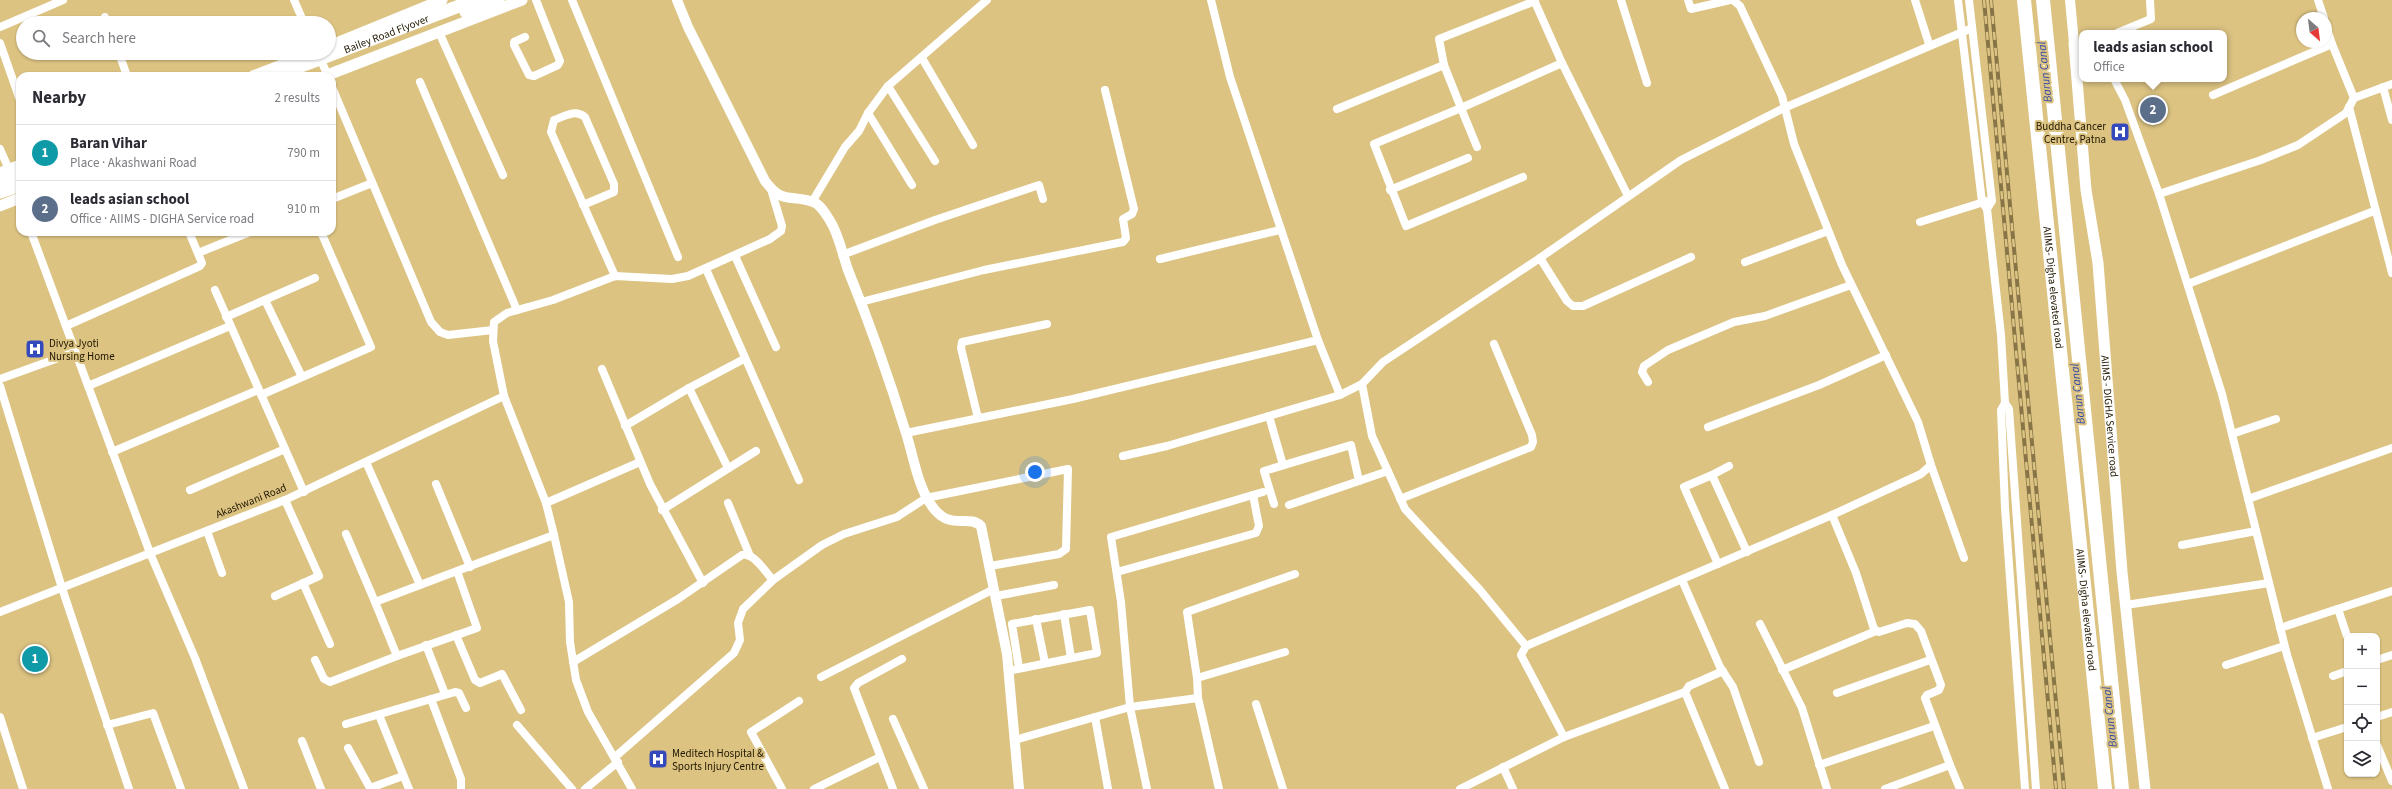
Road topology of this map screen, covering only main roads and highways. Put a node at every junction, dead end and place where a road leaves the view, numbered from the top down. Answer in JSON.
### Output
{"nodes":[{"id":1,"x":442,"y":0,"type":"edge"},
{"id":2,"x":455,"y":0,"type":"edge"},
{"id":3,"x":474,"y":0,"type":"edge"},
{"id":4,"x":498,"y":0,"type":"edge"},
{"id":5,"x":521,"y":0,"type":"edge"},
{"id":6,"x":2024,"y":0,"type":"edge"},
{"id":7,"x":2043,"y":0,"type":"edge"},
{"id":8,"x":464,"y":22,"type":"junction"},
{"id":9,"x":336,"y":43,"type":"edge"},
{"id":10,"x":2078,"y":43,"type":"edge"},
{"id":11,"x":336,"y":53,"type":"edge"},
{"id":12,"x":295,"y":60,"type":"edge"},
{"id":13,"x":317,"y":60,"type":"edge"},
{"id":14,"x":2079,"y":61,"type":"edge"},
{"id":15,"x":263,"y":72,"type":"edge"},
{"id":16,"x":285,"y":72,"type":"edge"},
{"id":17,"x":310,"y":72,"type":"edge"},
{"id":18,"x":336,"y":72,"type":"edge"},
{"id":19,"x":2080,"y":82,"type":"edge"},
{"id":20,"x":12,"y":170,"type":"edge"},
{"id":21,"x":0,"y":181,"type":"edge"},
{"id":22,"x":16,"y":186,"type":"edge"},
{"id":23,"x":0,"y":192,"type":"edge"},
{"id":24,"x":16,"y":201,"type":"edge"},
{"id":25,"x":0,"y":206,"type":"edge"},
{"id":26,"x":2105,"y":789,"type":"edge"},
{"id":27,"x":2122,"y":789,"type":"edge"},
{"id":28,"x":2145,"y":789,"type":"edge"}],
"edges":[{"from":1,"to":9,"type":"main road"},
{"from":2,"to":8,"type":"main road"},
{"from":3,"to":11,"type":"highway","name":"Bailey Road Flyover"},
{"from":4,"to":17,"type":"highway","name":"Bailey Road Flyover"},
{"from":5,"to":8,"type":"main road"},
{"from":6,"to":26,"type":"highway","name":"AIIMS- Digha elevated road"},
{"from":7,"to":27,"type":"highway","name":"AIIMS- Digha elevated road"},
{"from":8,"to":18,"type":"main road"},
{"from":10,"to":14,"type":"main road","name":"AIIMS - DIGHA Service road"},
{"from":12,"to":15,"type":"main road"},
{"from":13,"to":16,"type":"highway","name":"Bailey Road Flyover"},
{"from":19,"to":28,"type":"main road","name":"AIIMS - DIGHA Service road"},
{"from":20,"to":21,"type":"highway"},
{"from":22,"to":23,"type":"highway"},
{"from":24,"to":25,"type":"main road"}]}
